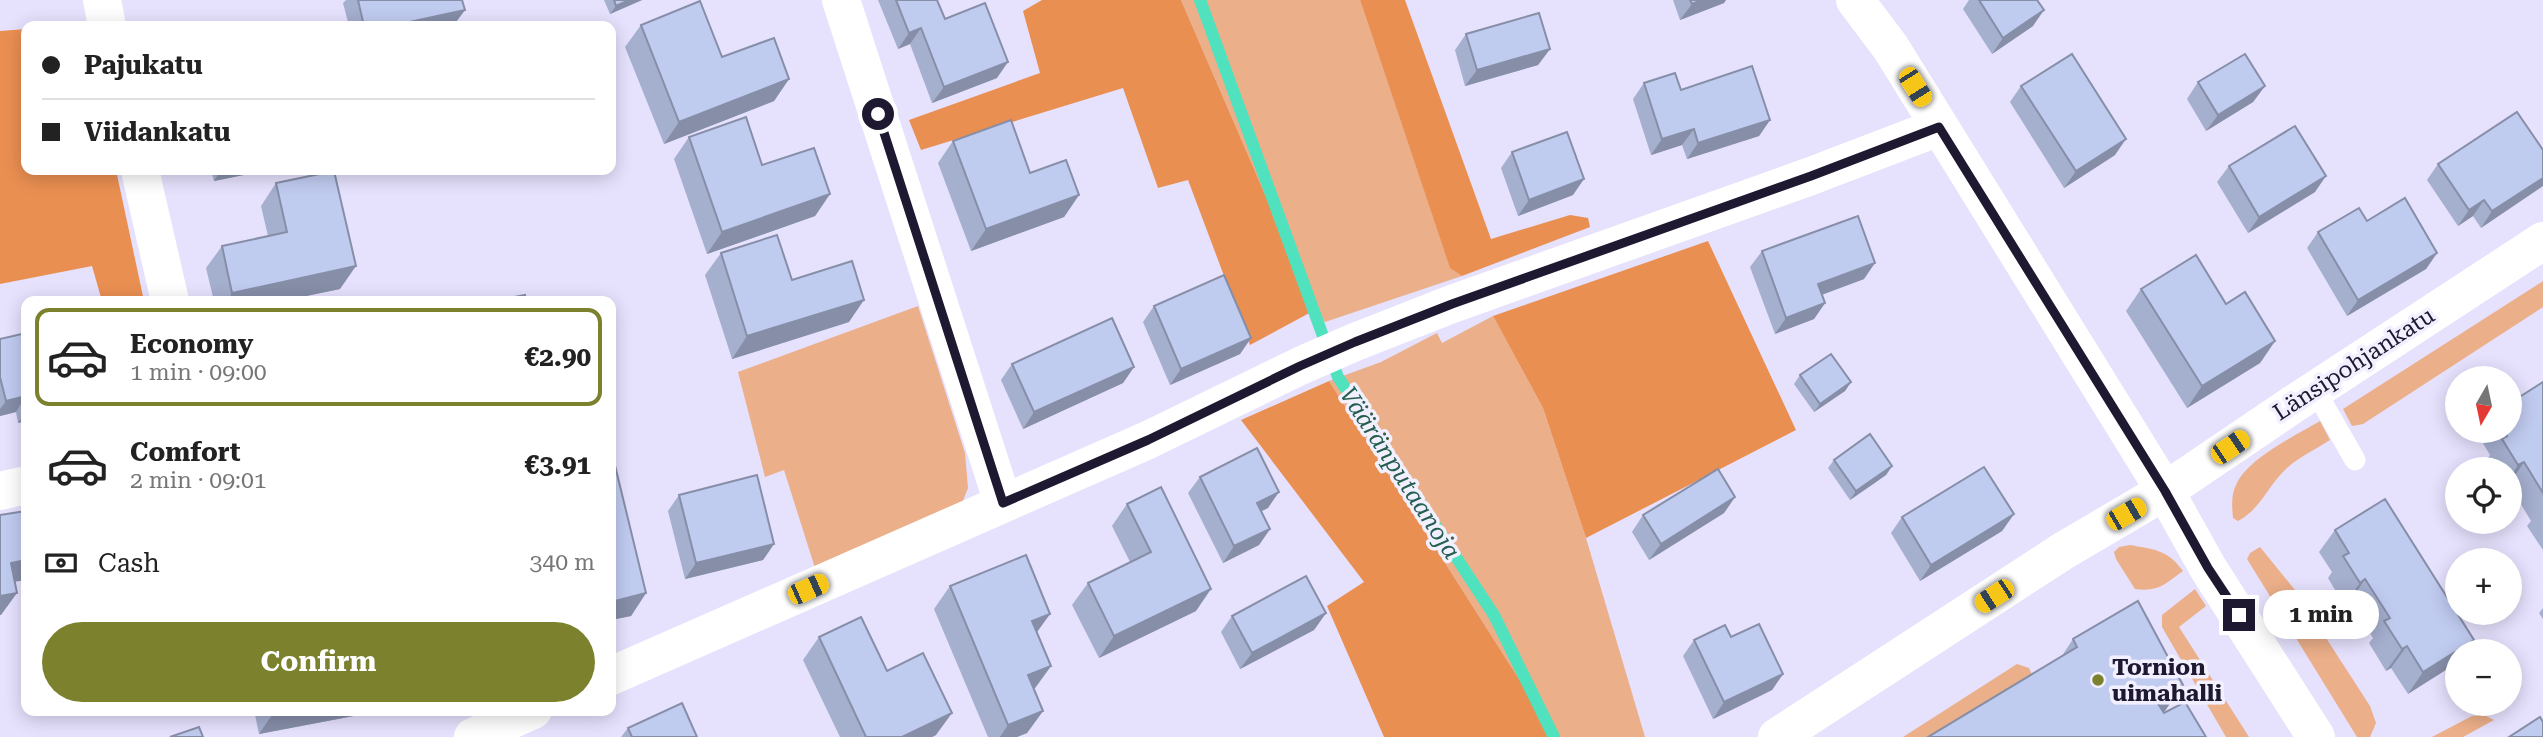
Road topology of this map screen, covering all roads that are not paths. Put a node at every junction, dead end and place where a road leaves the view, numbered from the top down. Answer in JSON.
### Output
{"nodes":[{"id":1,"x":102,"y":0,"type":"edge"},
{"id":2,"x":841,"y":0,"type":"edge"},
{"id":3,"x":1855,"y":0,"type":"edge"},
{"id":4,"x":106,"y":21,"type":"edge"},
{"id":5,"x":1939,"y":127,"type":"junction"},
{"id":6,"x":141,"y":175,"type":"edge"},
{"id":7,"x":2543,"y":241,"type":"edge"},
{"id":8,"x":169,"y":296,"type":"edge"},
{"id":9,"x":2315,"y":390,"type":"junction"},
{"id":10,"x":2355,"y":460,"type":"dead end"},
{"id":11,"x":21,"y":486,"type":"edge"},
{"id":12,"x":0,"y":491,"type":"edge"},
{"id":13,"x":2165,"y":491,"type":"junction"},
{"id":14,"x":1003,"y":503,"type":"junction"},
{"id":15,"x":616,"y":674,"type":"edge"},
{"id":16,"x":520,"y":716,"type":"edge"},
{"id":17,"x":473,"y":737,"type":"edge"},
{"id":18,"x":1777,"y":737,"type":"edge"},
{"id":19,"x":2316,"y":737,"type":"edge"}],
"edges":[{"from":1,"to":4,"type":"street"},
{"from":2,"to":14,"type":"street"},
{"from":3,"to":5,"type":"street"},
{"from":5,"to":13,"type":"street"},
{"from":5,"to":14,"type":"street"},
{"from":6,"to":8,"type":"street"},
{"from":7,"to":9,"type":"street","name":"Länsipohjankatu"},
{"from":9,"to":10,"type":"lane"},
{"from":9,"to":13,"type":"street","name":"Länsipohjankatu"},
{"from":11,"to":12,"type":"street"},
{"from":13,"to":18,"type":"street","name":"Länsipohjankatu"},
{"from":13,"to":19,"type":"street"},
{"from":14,"to":15,"type":"street"},
{"from":16,"to":17,"type":"street"}]}
